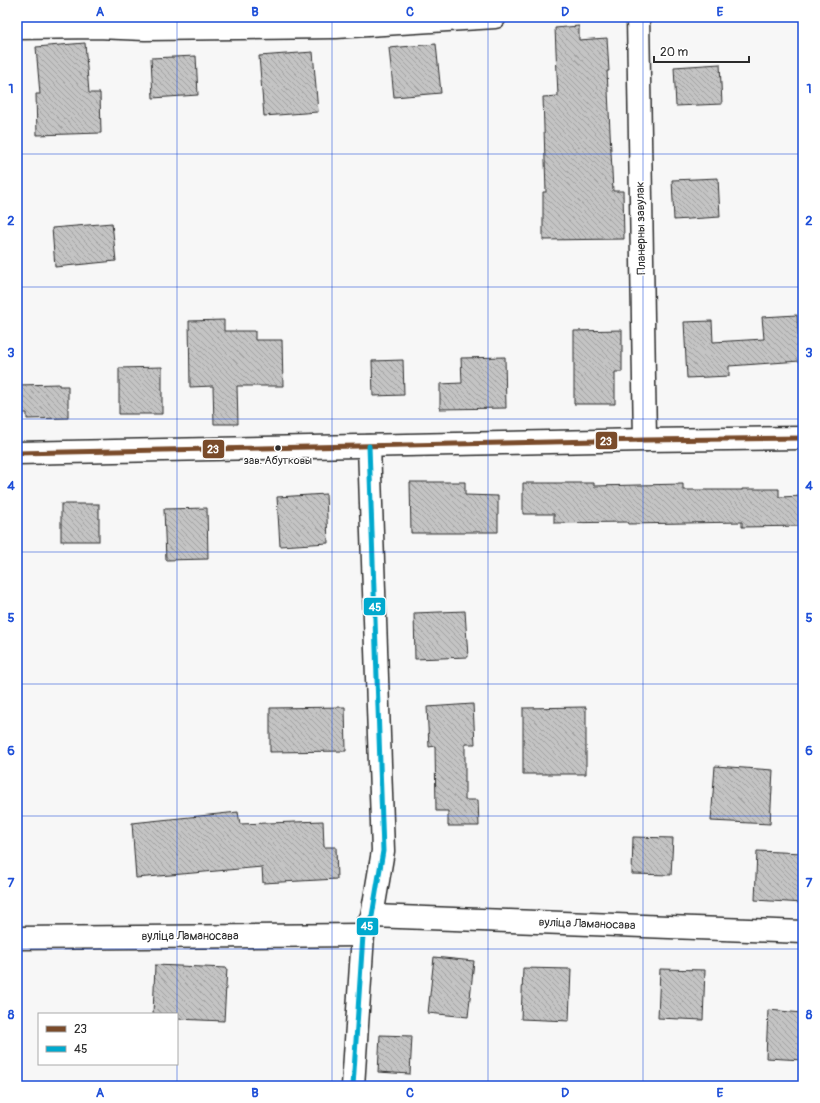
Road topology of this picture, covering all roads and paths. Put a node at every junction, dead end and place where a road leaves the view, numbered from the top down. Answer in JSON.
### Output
{"nodes":[{"id":1,"x":495,"y":17,"type":"edge"},
{"id":2,"x":638,"y":17,"type":"edge"},
{"id":3,"x":17,"y":28,"type":"edge"},
{"id":4,"x":803,"y":438,"type":"edge"},
{"id":5,"x":645,"y":440,"type":"junction"},
{"id":6,"x":369,"y":446,"type":"junction"},
{"id":7,"x":17,"y":453,"type":"edge"},
{"id":8,"x":372,"y":916,"type":"junction"},
{"id":9,"x":803,"y":932,"type":"edge"},
{"id":10,"x":363,"y":935,"type":"junction"},
{"id":11,"x":17,"y":938,"type":"edge"},
{"id":12,"x":352,"y":1086,"type":"edge"}],
"edges":[{"from":1,"to":3,"type":"street"},
{"from":2,"to":5,"type":"street","name":"Планерны завулак"},
{"from":4,"to":5,"type":"street"},
{"from":5,"to":6,"type":"street"},
{"from":6,"to":7,"type":"street"},
{"from":6,"to":8,"type":"street"},
{"from":8,"to":9,"type":"street","name":"вуліца Ламаносава"},
{"from":8,"to":10,"type":"street"},
{"from":10,"to":11,"type":"street","name":"вуліца Ламаносава"},
{"from":10,"to":12,"type":"street"}]}
